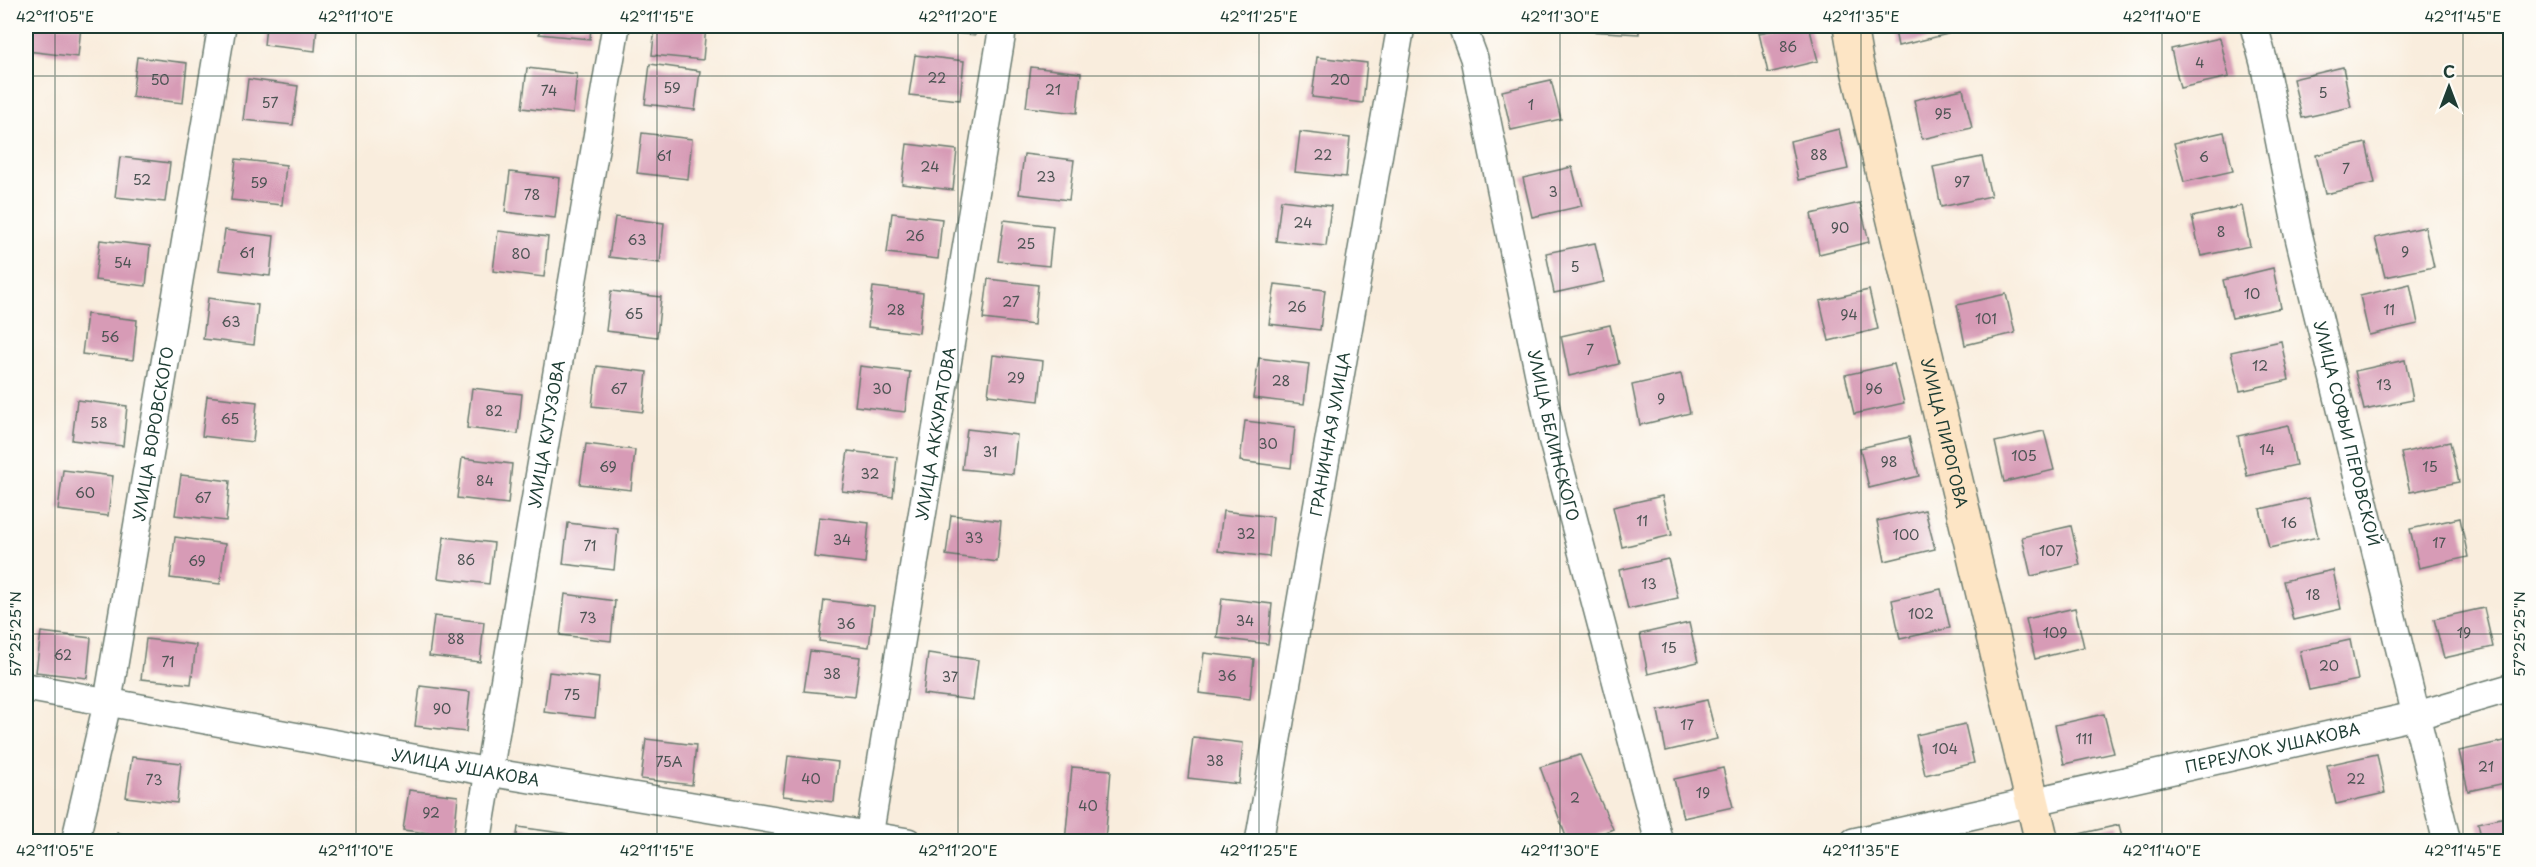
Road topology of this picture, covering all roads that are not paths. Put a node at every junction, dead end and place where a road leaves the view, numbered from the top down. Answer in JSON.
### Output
{"nodes":[{"id":1,"x":222,"y":26,"type":"edge"},
{"id":2,"x":616,"y":26,"type":"edge"},
{"id":3,"x":1004,"y":26,"type":"edge"},
{"id":4,"x":1401,"y":26,"type":"edge"},
{"id":5,"x":1462,"y":26,"type":"edge"},
{"id":6,"x":1850,"y":26,"type":"edge"},
{"id":7,"x":2254,"y":26,"type":"edge"},
{"id":8,"x":26,"y":687,"type":"edge"},
{"id":9,"x":2511,"y":688,"type":"edge"},
{"id":10,"x":108,"y":700,"type":"junction"},
{"id":11,"x":2418,"y":715,"type":"junction"},
{"id":12,"x":489,"y":772,"type":"junction"},
{"id":13,"x":2031,"y":800,"type":"junction"},
{"id":14,"x":869,"y":838,"type":"edge"},
{"id":15,"x":75,"y":842,"type":"edge"},
{"id":16,"x":477,"y":842,"type":"edge"},
{"id":17,"x":908,"y":842,"type":"edge"},
{"id":18,"x":1259,"y":842,"type":"edge"},
{"id":19,"x":1659,"y":842,"type":"edge"},
{"id":20,"x":1854,"y":842,"type":"edge"},
{"id":21,"x":2042,"y":842,"type":"edge"},
{"id":22,"x":2447,"y":842,"type":"edge"}],
"edges":[{"from":1,"to":10,"type":"street","name":"УЛИЦА ВОРОВСКОГО"},
{"from":2,"to":12,"type":"street","name":"УЛИЦА КУТУЗОВА"},
{"from":3,"to":14,"type":"street","name":"УЛИЦА АККУРАТОВА"},
{"from":4,"to":18,"type":"street","name":"ГРАНИЧНАЯ УЛИЦА"},
{"from":5,"to":19,"type":"street","name":"УЛИЦА БЕЛИНСКОГО"},
{"from":6,"to":13,"type":"street","name":"УЛИЦА ПИРОГОВА"},
{"from":7,"to":11,"type":"street","name":"УЛИЦА СОФЬИ ПЕРОВСКОЙ"},
{"from":8,"to":10,"type":"street","name":"УЛИЦА УШАКОВА"},
{"from":9,"to":11,"type":"street","name":"ПЕРЕУЛОК УШАКОВА"},
{"from":10,"to":12,"type":"street","name":"УЛИЦА УШАКОВА"},
{"from":10,"to":15,"type":"street","name":"УЛИЦА ВОРОВСКОГО"},
{"from":11,"to":13,"type":"street","name":"ПЕРЕУЛОК УШАКОВА"},
{"from":11,"to":22,"type":"street","name":"УЛИЦА СОФЬИ ПЕРОВСКОЙ"},
{"from":12,"to":14,"type":"street","name":"УЛИЦА УШАКОВА"},
{"from":12,"to":16,"type":"street","name":"УЛИЦА КУТУЗОВА"},
{"from":13,"to":20,"type":"street"},
{"from":13,"to":21,"type":"street","name":"УЛИЦА ПИРОГОВА"},
{"from":14,"to":17,"type":"street","name":"УЛИЦА УШАКОВА"}]}
